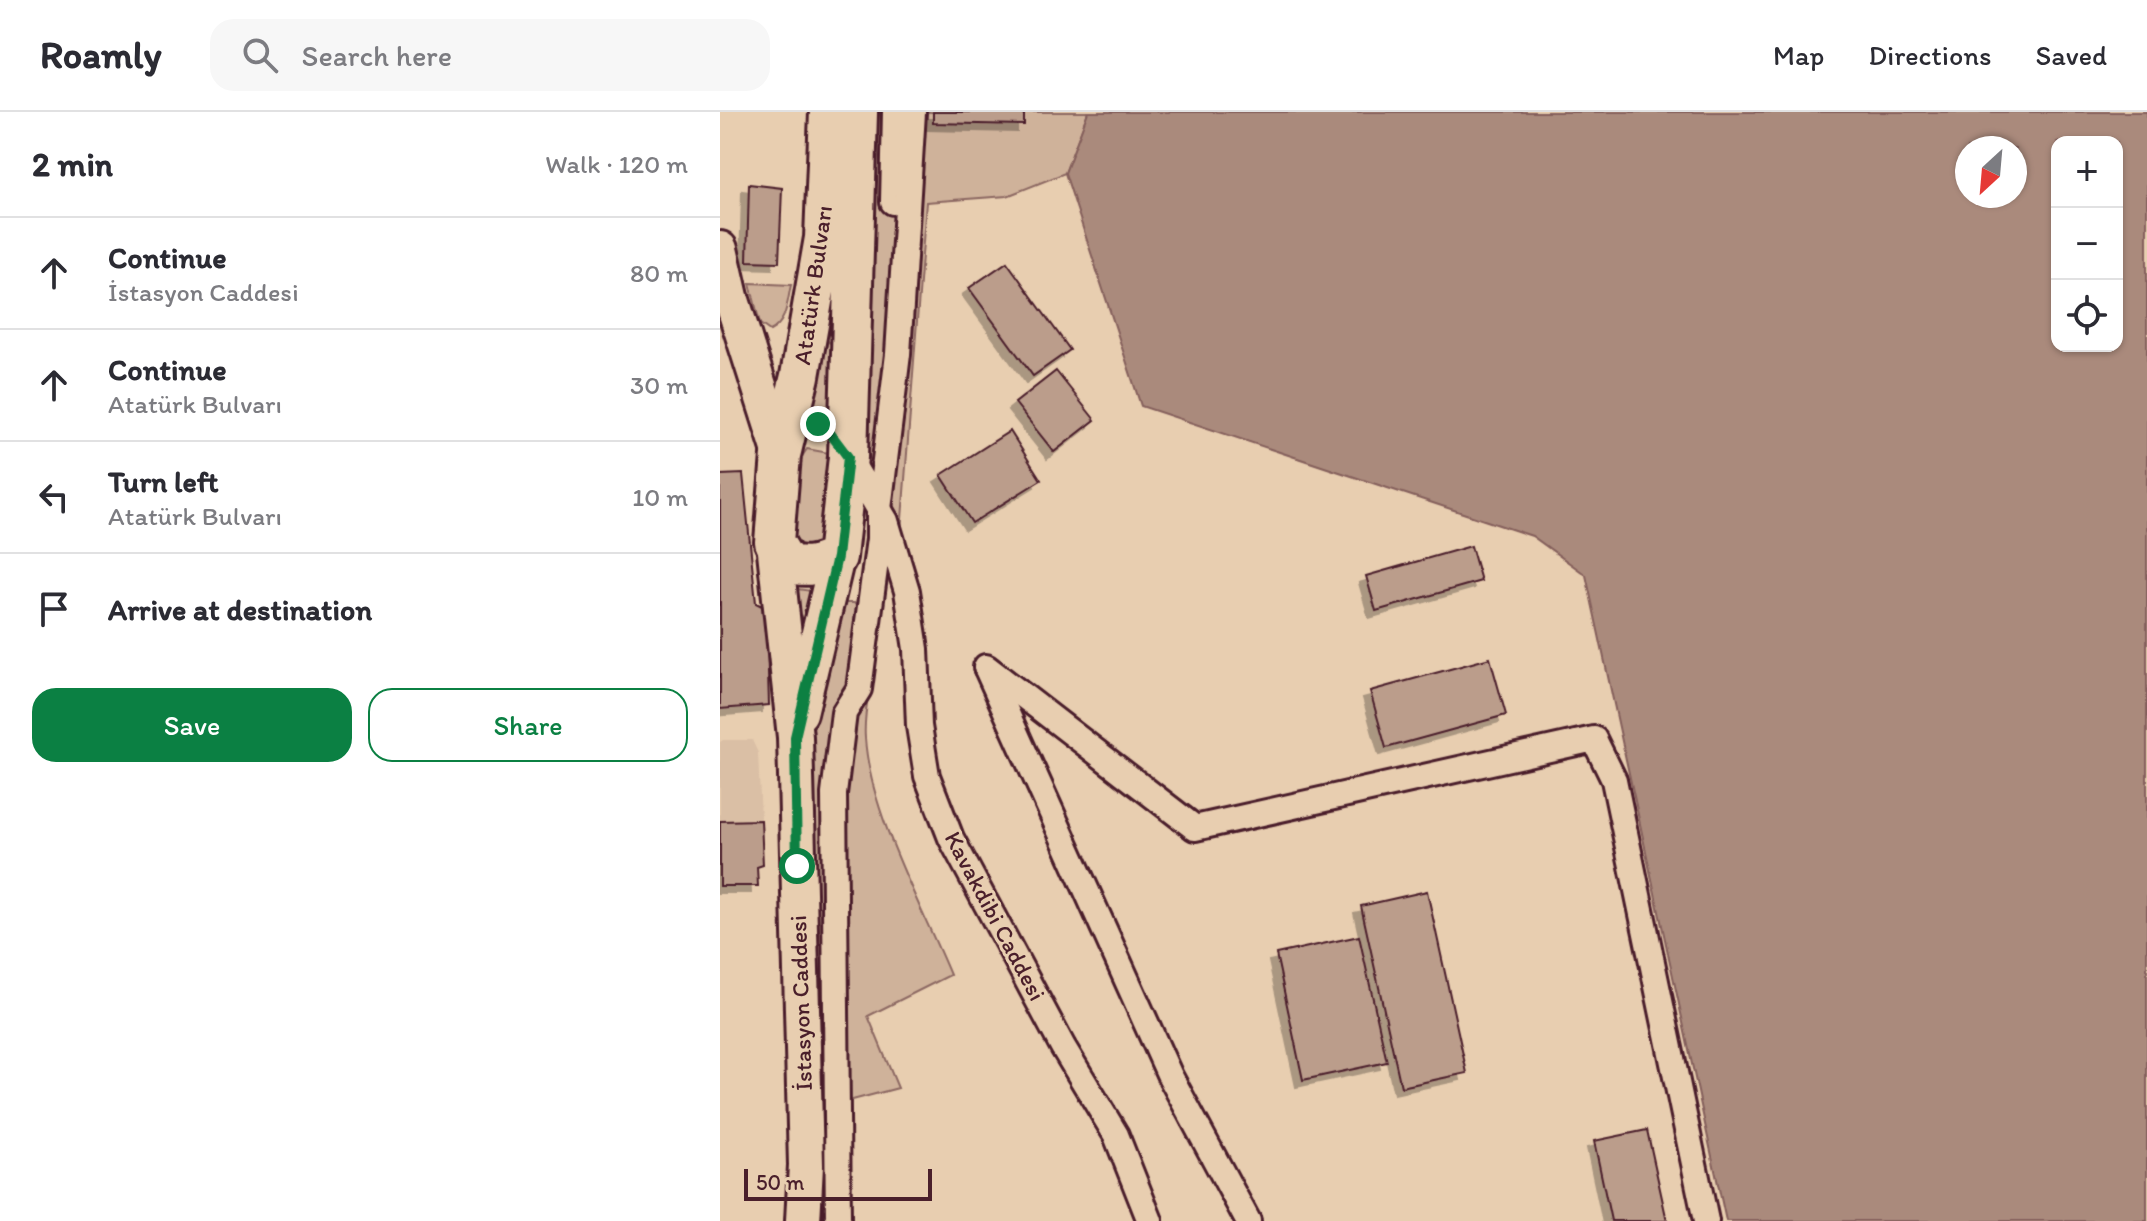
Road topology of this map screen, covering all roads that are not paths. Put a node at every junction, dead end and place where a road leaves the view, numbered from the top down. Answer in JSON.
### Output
{"nodes":[{"id":1,"x":829,"y":112,"type":"edge"},
{"id":2,"x":858,"y":112,"type":"edge"},
{"id":3,"x":895,"y":112,"type":"edge"},
{"id":4,"x":913,"y":112,"type":"edge"},
{"id":5,"x":720,"y":249,"type":"edge"},
{"id":6,"x":781,"y":455,"type":"junction"},
{"id":7,"x":848,"y":457,"type":"junction"},
{"id":8,"x":881,"y":501,"type":"junction"},
{"id":9,"x":774,"y":542,"type":"junction"},
{"id":10,"x":837,"y":557,"type":"junction"},
{"id":11,"x":874,"y":573,"type":"junction"},
{"id":12,"x":907,"y":591,"type":"junction"},
{"id":13,"x":795,"y":737,"type":"junction"},
{"id":14,"x":803,"y":1221,"type":"edge"},
{"id":15,"x":838,"y":1221,"type":"edge"},
{"id":16,"x":1150,"y":1221,"type":"edge"},
{"id":17,"x":1248,"y":1221,"type":"edge"},
{"id":18,"x":1706,"y":1221,"type":"edge"}],
"edges":[{"from":1,"to":6,"type":"main road","name":"Atatürk Bulvarı"},
{"from":2,"to":7,"type":"main road","name":"Atatürk Bulvarı"},
{"from":3,"to":8,"type":"street"},
{"from":4,"to":8,"type":"street"},
{"from":5,"to":6,"type":"main road"},
{"from":6,"to":7,"type":"main road"},
{"from":6,"to":9,"type":"main road","name":"Atatürk Bulvarı"},
{"from":7,"to":8,"type":"street"},
{"from":7,"to":10,"type":"main road","name":"Atatürk Bulvarı"},
{"from":8,"to":11,"type":"street"},
{"from":8,"to":12,"type":"street","name":"Kavakdibi Caddesi"},
{"from":9,"to":10,"type":"main road"},
{"from":9,"to":13,"type":"main road","name":"İstasyon Caddesi"},
{"from":10,"to":11,"type":"street"},
{"from":10,"to":13,"type":"main road","name":"İstasyon Caddesi"},
{"from":11,"to":12,"type":"street"},
{"from":11,"to":15,"type":"street"},
{"from":12,"to":16,"type":"street","name":"Kavakdibi Caddesi"},
{"from":13,"to":14,"type":"main road","name":"İstasyon Caddesi"},
{"from":17,"to":18,"type":"street"}]}
